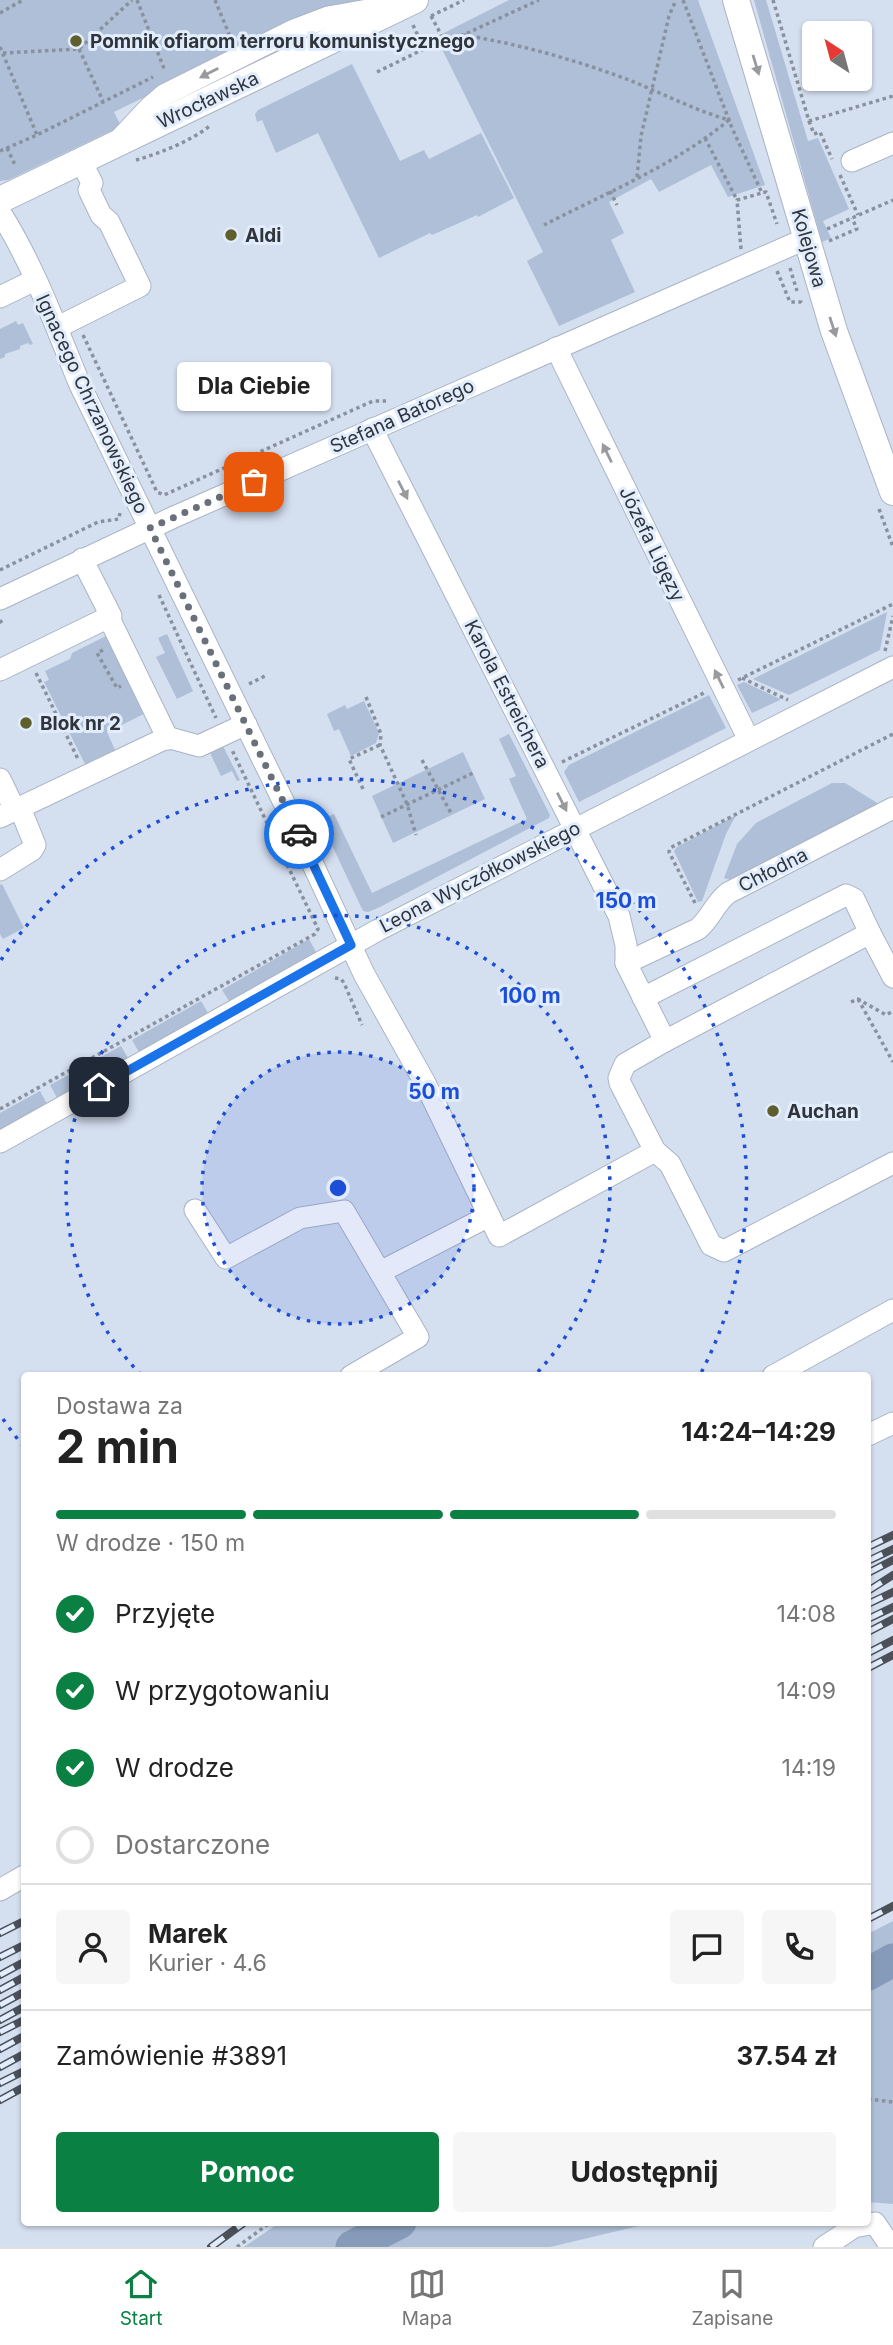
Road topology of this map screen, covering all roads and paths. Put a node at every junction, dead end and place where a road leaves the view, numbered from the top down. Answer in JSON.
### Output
{"nodes":[{"id":1,"x":23,"y":0,"type":"edge"},
{"id":2,"x":134,"y":0,"type":"edge"},
{"id":3,"x":215,"y":0,"type":"edge"},
{"id":4,"x":539,"y":0,"type":"edge"},
{"id":5,"x":676,"y":0,"type":"edge"},
{"id":6,"x":683,"y":0,"type":"edge"},
{"id":7,"x":736,"y":0,"type":"edge"},
{"id":8,"x":773,"y":0,"type":"edge"},
{"id":9,"x":417,"y":11,"type":"edge"},
{"id":10,"x":0,"y":13,"type":"edge"},
{"id":11,"x":463,"y":35,"type":"junction"},
{"id":12,"x":231,"y":39,"type":"dead end"},
{"id":13,"x":445,"y":42,"type":"junction"},
{"id":14,"x":0,"y":47,"type":"edge"},
{"id":15,"x":79,"y":49,"type":"junction"},
{"id":16,"x":424,"y":49,"type":"junction"},
{"id":17,"x":3,"y":53,"type":"junction"},
{"id":18,"x":166,"y":71,"type":"dead end"},
{"id":19,"x":377,"y":72,"type":"dead end"},
{"id":20,"x":652,"y":90,"type":"junction"},
{"id":21,"x":893,"y":96,"type":"edge"},
{"id":22,"x":103,"y":102,"type":"dead end"},
{"id":23,"x":729,"y":120,"type":"junction"},
{"id":24,"x":202,"y":132,"type":"dead end"},
{"id":25,"x":705,"y":138,"type":"junction"},
{"id":26,"x":893,"y":144,"type":"edge"},
{"id":27,"x":0,"y":150,"type":"edge"},
{"id":28,"x":125,"y":152,"type":"junction"},
{"id":29,"x":852,"y":162,"type":"dead end"},
{"id":30,"x":87,"y":172,"type":"junction"},
{"id":31,"x":637,"y":177,"type":"junction"},
{"id":32,"x":610,"y":191,"type":"junction"},
{"id":33,"x":762,"y":193,"type":"junction"},
{"id":34,"x":0,"y":200,"type":"edge"},
{"id":35,"x":737,"y":200,"type":"junction"},
{"id":36,"x":893,"y":200,"type":"edge"},
{"id":37,"x":617,"y":205,"type":"dead end"},
{"id":38,"x":0,"y":212,"type":"edge"},
{"id":39,"x":777,"y":224,"type":"dead end"},
{"id":40,"x":544,"y":225,"type":"dead end"},
{"id":41,"x":816,"y":234,"type":"junction"},
{"id":42,"x":741,"y":251,"type":"dead end"},
{"id":43,"x":790,"y":268,"type":"dead end"},
{"id":44,"x":774,"y":270,"type":"dead end"},
{"id":45,"x":35,"y":280,"type":"junction"},
{"id":46,"x":0,"y":297,"type":"edge"},
{"id":47,"x":801,"y":302,"type":"junction"},
{"id":48,"x":807,"y":314,"type":"dead end"},
{"id":49,"x":67,"y":323,"type":"junction"},
{"id":50,"x":556,"y":348,"type":"junction"},
{"id":51,"x":393,"y":402,"type":"dead end"},
{"id":52,"x":372,"y":429,"type":"junction"},
{"id":53,"x":885,"y":499,"type":"edge"},
{"id":54,"x":121,"y":509,"type":"dead end"},
{"id":55,"x":150,"y":528,"type":"junction"},
{"id":56,"x":893,"y":547,"type":"edge"},
{"id":57,"x":78,"y":561,"type":"junction"},
{"id":58,"x":0,"y":570,"type":"edge"},
{"id":59,"x":159,"y":596,"type":"dead end"},
{"id":60,"x":0,"y":599,"type":"edge"},
{"id":61,"x":893,"y":604,"type":"edge"},
{"id":62,"x":893,"y":616,"type":"edge"},
{"id":63,"x":106,"y":619,"type":"junction"},
{"id":64,"x":0,"y":621,"type":"edge"},
{"id":65,"x":3,"y":626,"type":"dead end"},
{"id":66,"x":893,"y":649,"type":"edge"},
{"id":67,"x":27,"y":656,"type":"junction"},
{"id":68,"x":893,"y":667,"type":"edge"},
{"id":69,"x":0,"y":670,"type":"edge"},
{"id":70,"x":267,"y":675,"type":"dead end"},
{"id":71,"x":245,"y":676,"type":"dead end"},
{"id":72,"x":742,"y":678,"type":"junction"},
{"id":73,"x":733,"y":682,"type":"dead end"},
{"id":74,"x":711,"y":690,"type":"dead end"},
{"id":75,"x":366,"y":697,"type":"dead end"},
{"id":76,"x":778,"y":706,"type":"dead end"},
{"id":77,"x":246,"y":724,"type":"junction"},
{"id":78,"x":224,"y":734,"type":"junction"},
{"id":79,"x":893,"y":734,"type":"edge"},
{"id":80,"x":168,"y":739,"type":"junction"},
{"id":81,"x":749,"y":740,"type":"junction"},
{"id":82,"x":380,"y":745,"type":"junction"},
{"id":83,"x":422,"y":760,"type":"dead end"},
{"id":84,"x":556,"y":765,"type":"dead end"},
{"id":85,"x":84,"y":772,"type":"dead end"},
{"id":86,"x":473,"y":773,"type":"dead end"},
{"id":87,"x":0,"y":779,"type":"edge"},
{"id":88,"x":363,"y":789,"type":"dead end"},
{"id":89,"x":438,"y":790,"type":"junction"},
{"id":90,"x":407,"y":804,"type":"junction"},
{"id":91,"x":893,"y":808,"type":"edge"},
{"id":92,"x":12,"y":812,"type":"edge"},
{"id":93,"x":452,"y":815,"type":"dead end"},
{"id":94,"x":381,"y":817,"type":"dead end"},
{"id":95,"x":575,"y":828,"type":"junction"},
{"id":96,"x":416,"y":835,"type":"dead end"},
{"id":97,"x":0,"y":870,"type":"edge"},
{"id":98,"x":696,"y":908,"type":"dead end"},
{"id":99,"x":870,"y":933,"type":"junction"},
{"id":100,"x":351,"y":945,"type":"junction"},
{"id":101,"x":626,"y":963,"type":"junction"},
{"id":102,"x":893,"y":977,"type":"edge"},
{"id":103,"x":330,"y":978,"type":"dead end"},
{"id":104,"x":643,"y":998,"type":"junction"},
{"id":105,"x":858,"y":999,"type":"junction"},
{"id":106,"x":851,"y":1002,"type":"dead end"},
{"id":107,"x":893,"y":1012,"type":"edge"},
{"id":108,"x":362,"y":1025,"type":"dead end"},
{"id":109,"x":665,"y":1041,"type":"junction"},
{"id":110,"x":893,"y":1062,"type":"edge"},
{"id":111,"x":0,"y":1110,"type":"edge"},
{"id":112,"x":0,"y":1142,"type":"edge"},
{"id":113,"x":655,"y":1151,"type":"junction"},
{"id":114,"x":893,"y":1163,"type":"edge"},
{"id":115,"x":195,"y":1210,"type":"dead end"},
{"id":116,"x":489,"y":1216,"type":"junction"},
{"id":117,"x":380,"y":1272,"type":"junction"},
{"id":118,"x":893,"y":1310,"type":"edge"},
{"id":119,"x":358,"y":1372,"type":"edge"},
{"id":120,"x":780,"y":1372,"type":"edge"},
{"id":121,"x":893,"y":1423,"type":"edge"},
{"id":122,"x":871,"y":1434,"type":"edge"},
{"id":123,"x":21,"y":1878,"type":"edge"},
{"id":124,"x":0,"y":1890,"type":"edge"},
{"id":125,"x":871,"y":2099,"type":"edge"},
{"id":126,"x":893,"y":2102,"type":"edge"},
{"id":127,"x":871,"y":2224,"type":"edge"},
{"id":128,"x":265,"y":2226,"type":"edge"},
{"id":129,"x":860,"y":2226,"type":"edge"},
{"id":130,"x":236,"y":2247,"type":"edge"},
{"id":131,"x":824,"y":2247,"type":"edge"},
{"id":132,"x":891,"y":2247,"type":"edge"}],
"edges":[{"from":1,"to":10,"type":"path"},
{"from":2,"to":15,"type":"path"},
{"from":2,"to":18,"type":"path"},
{"from":3,"to":12,"type":"path"},
{"from":4,"to":11,"type":"path"},
{"from":5,"to":20,"type":"path"},
{"from":6,"to":23,"type":"path"},
{"from":7,"to":41,"type":"main road","name":"Kolejowa","one_way":true},
{"from":8,"to":21,"type":"path"},
{"from":9,"to":13,"type":"path"},
{"from":9,"to":16,"type":"path"},
{"from":9,"to":28,"type":"main road","name":"Wrocławska"},
{"from":11,"to":13,"type":"path"},
{"from":11,"to":20,"type":"path"},
{"from":13,"to":16,"type":"path"},
{"from":14,"to":17,"type":"path"},
{"from":15,"to":17,"type":"path"},
{"from":15,"to":22,"type":"path"},
{"from":16,"to":19,"type":"path"},
{"from":17,"to":27,"type":"path"},
{"from":20,"to":23,"type":"path"},
{"from":20,"to":31,"type":"path"},
{"from":23,"to":25,"type":"path"},
{"from":23,"to":33,"type":"path"},
{"from":24,"to":28,"type":"path"},
{"from":25,"to":31,"type":"path"},
{"from":25,"to":35,"type":"path"},
{"from":26,"to":29,"type":"street"},
{"from":28,"to":30,"type":"main road","name":"Wrocławska"},
{"from":30,"to":34,"type":"main road","name":"Wrocławska"},
{"from":30,"to":49,"type":"street"},
{"from":31,"to":32,"type":"path"},
{"from":32,"to":37,"type":"path"},
{"from":32,"to":40,"type":"path"},
{"from":33,"to":35,"type":"path"},
{"from":33,"to":39,"type":"path"},
{"from":35,"to":42,"type":"path"},
{"from":36,"to":41,"type":"path"},
{"from":38,"to":45,"type":"street","name":"Ignacego Chrzanowskiego"},
{"from":41,"to":50,"type":"street","name":"Stefana Batorego"},
{"from":41,"to":53,"type":"main road","name":"Kolejowa","one_way":true},
{"from":43,"to":47,"type":"path"},
{"from":44,"to":47,"type":"path"},
{"from":45,"to":46,"type":"street"},
{"from":45,"to":49,"type":"street","name":"Ignacego Chrzanowskiego"},
{"from":47,"to":48,"type":"path"},
{"from":49,"to":51,"type":"path"},
{"from":49,"to":55,"type":"street","name":"Ignacego Chrzanowskiego"},
{"from":50,"to":52,"type":"street","name":"Stefana Batorego"},
{"from":81,"to":50,"type":"street","name":"Józefa Ligęzy","one_way":true},
{"from":52,"to":55,"type":"street","name":"Stefana Batorego"},
{"from":52,"to":95,"type":"street","name":"Karola Estreichera","one_way":true},
{"from":53,"to":56,"type":"path"},
{"from":54,"to":58,"type":"path"},
{"from":55,"to":57,"type":"street","name":"Stefana Batorego"},
{"from":55,"to":77,"type":"street","name":"Ignacego Chrzanowskiego"},
{"from":57,"to":60,"type":"street","name":"Stefana Batorego"},
{"from":57,"to":63,"type":"street"},
{"from":59,"to":78,"type":"path"},
{"from":61,"to":72,"type":"path"},
{"from":62,"to":66,"type":"path"},
{"from":63,"to":67,"type":"street"},
{"from":63,"to":80,"type":"street"},
{"from":64,"to":65,"type":"path"},
{"from":67,"to":69,"type":"street"},
{"from":67,"to":85,"type":"path"},
{"from":68,"to":81,"type":"street","name":"Leona Wyczółkowskiego"},
{"from":70,"to":71,"type":"path"},
{"from":72,"to":73,"type":"path"},
{"from":72,"to":76,"type":"path"},
{"from":74,"to":84,"type":"path"},
{"from":75,"to":82,"type":"path"},
{"from":77,"to":78,"type":"street"},
{"from":77,"to":100,"type":"street","name":"Ignacego Chrzanowskiego"},
{"from":78,"to":80,"type":"street"},
{"from":78,"to":111,"type":"path"},
{"from":79,"to":98,"type":"path"},
{"from":80,"to":92,"type":"street"},
{"from":81,"to":95,"type":"street","name":"Leona Wyczółkowskiego"},
{"from":82,"to":88,"type":"path"},
{"from":82,"to":90,"type":"path"},
{"from":83,"to":89,"type":"path"},
{"from":86,"to":89,"type":"path"},
{"from":87,"to":92,"type":"street"},
{"from":89,"to":90,"type":"path"},
{"from":89,"to":93,"type":"path"},
{"from":90,"to":94,"type":"path"},
{"from":90,"to":96,"type":"path"},
{"from":91,"to":101,"type":"street","name":"Chłodna"},
{"from":92,"to":97,"type":"street"},
{"from":95,"to":100,"type":"street","name":"Leona Wyczółkowskiego"},
{"from":95,"to":101,"type":"street","name":"Karola Estreichera"},
{"from":99,"to":102,"type":"street"},
{"from":99,"to":104,"type":"street"},
{"from":99,"to":109,"type":"street"},
{"from":100,"to":112,"type":"street","name":"Leona Wyczółkowskiego"},
{"from":100,"to":116,"type":"street","name":"Ignacego Chrzanowskiego"},
{"from":101,"to":104,"type":"street","name":"Karola Estreichera"},
{"from":103,"to":108,"type":"path"},
{"from":104,"to":109,"type":"street","name":"Karola Estreichera"},
{"from":105,"to":106,"type":"path"},
{"from":105,"to":107,"type":"path"},
{"from":105,"to":110,"type":"path"},
{"from":109,"to":113,"type":"street"},
{"from":113,"to":114,"type":"street"},
{"from":113,"to":116,"type":"street","name":"Ignacego Chrzanowskiego"},
{"from":115,"to":117,"type":"street"},
{"from":116,"to":117,"type":"street"},
{"from":117,"to":119,"type":"street"},
{"from":118,"to":120,"type":"street"},
{"from":121,"to":122,"type":"street"},
{"from":123,"to":124,"type":"street"},
{"from":125,"to":126,"type":"path"},
{"from":127,"to":132,"type":"street"},
{"from":128,"to":130,"type":"path"},
{"from":129,"to":131,"type":"street"}]}
